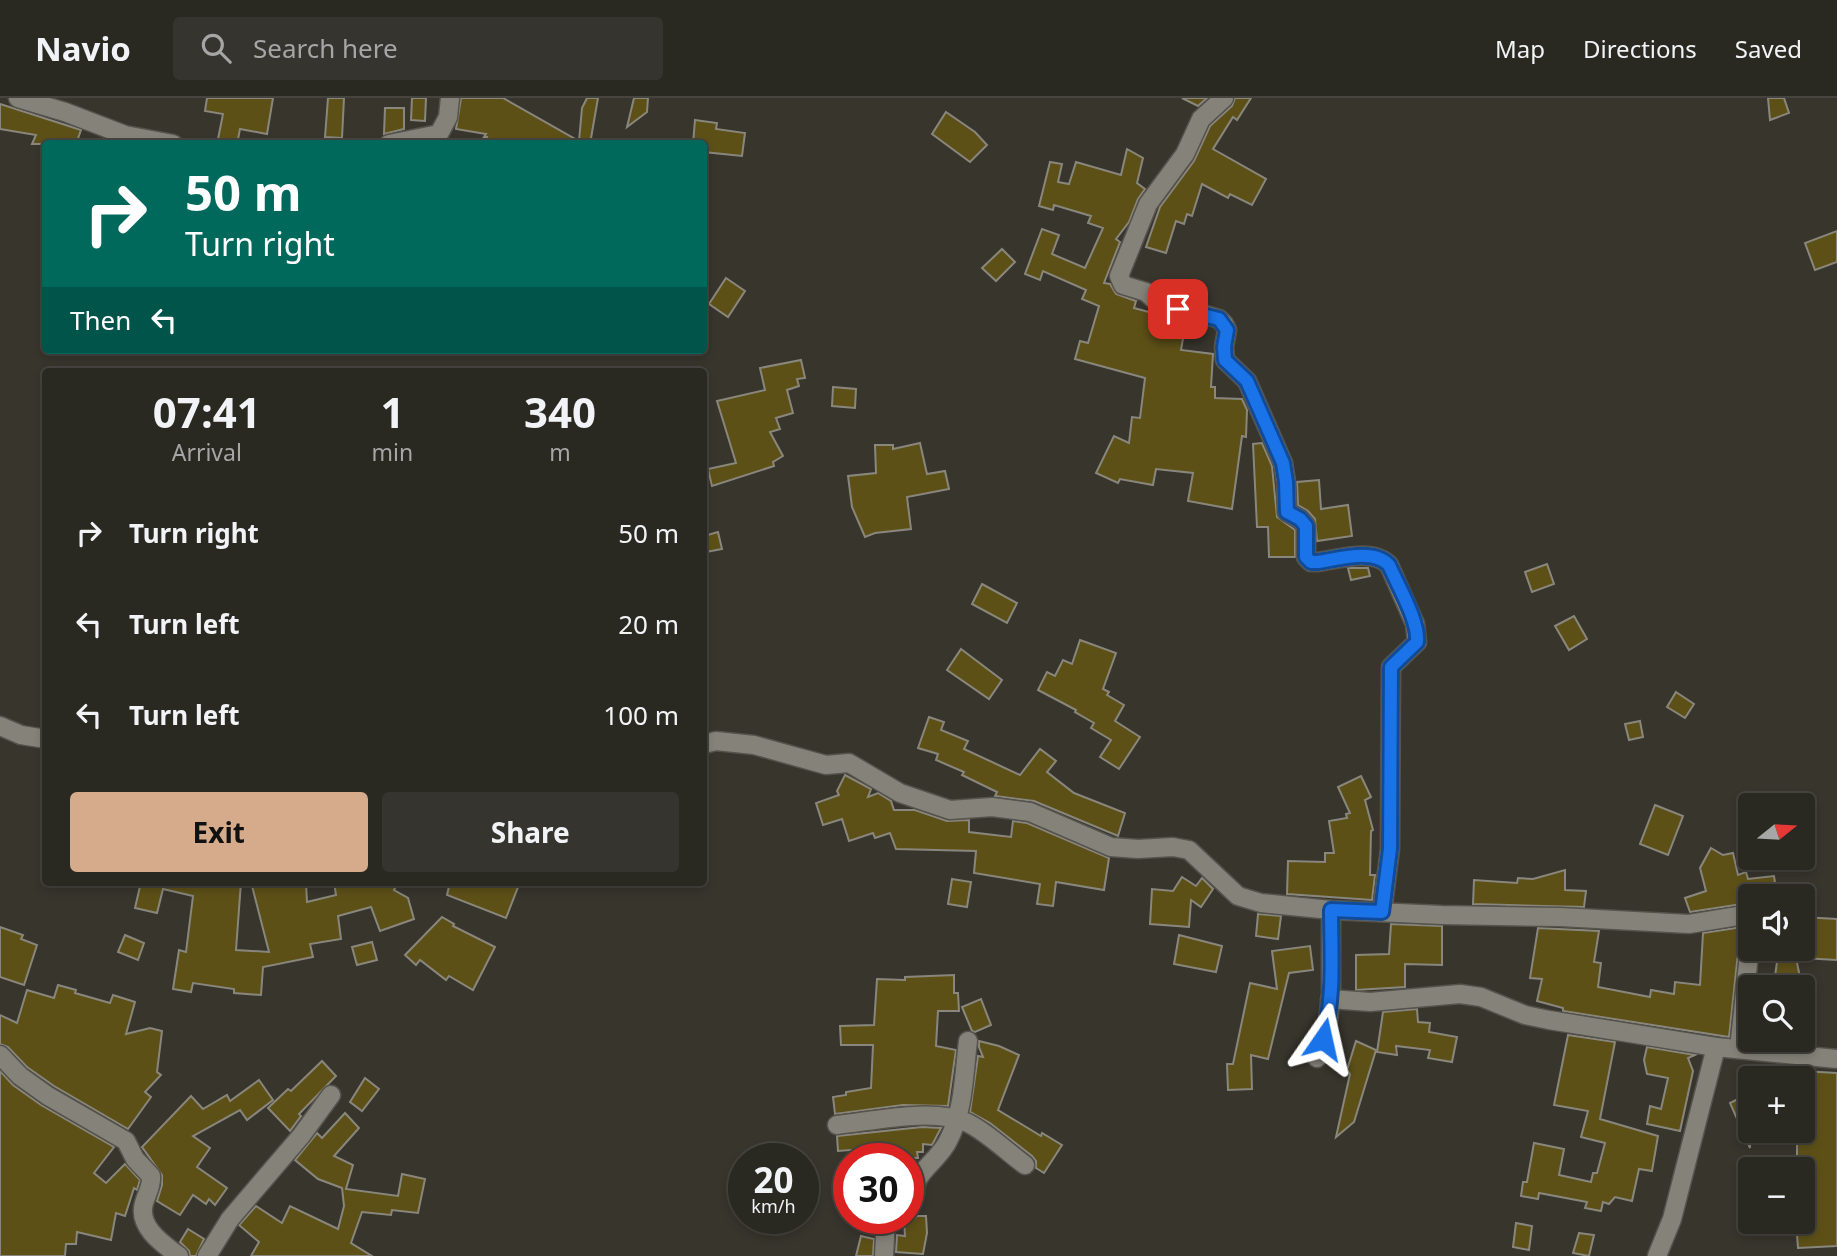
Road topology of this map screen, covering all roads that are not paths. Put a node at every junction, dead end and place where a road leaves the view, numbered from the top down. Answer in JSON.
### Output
{"nodes":[{"id":1,"x":18,"y":98,"type":"edge"},
{"id":2,"x":450,"y":98,"type":"edge"},
{"id":3,"x":1224,"y":98,"type":"edge"},
{"id":4,"x":152,"y":140,"type":"edge"},
{"id":5,"x":433,"y":140,"type":"edge"},
{"id":6,"x":0,"y":726,"type":"edge"},
{"id":7,"x":42,"y":738,"type":"edge"},
{"id":8,"x":707,"y":743,"type":"edge"},
{"id":9,"x":1331,"y":910,"type":"junction"},
{"id":10,"x":1382,"y":912,"type":"junction"},
{"id":11,"x":1738,"y":916,"type":"edge"},
{"id":12,"x":1330,"y":999,"type":"junction"},
{"id":13,"x":968,"y":1041,"type":"dead end"},
{"id":14,"x":1716,"y":1047,"type":"junction"},
{"id":15,"x":1738,"y":1049,"type":"edge"},
{"id":16,"x":1768,"y":1052,"type":"edge"},
{"id":17,"x":0,"y":1055,"type":"edge"},
{"id":18,"x":1317,"y":1058,"type":"dead end"},
{"id":19,"x":1837,"y":1059,"type":"edge"},
{"id":20,"x":331,"y":1095,"type":"dead end"},
{"id":21,"x":957,"y":1119,"type":"junction"},
{"id":22,"x":837,"y":1125,"type":"dead end"},
{"id":23,"x":1026,"y":1165,"type":"dead end"},
{"id":24,"x":924,"y":1173,"type":"edge"},
{"id":25,"x":885,"y":1234,"type":"edge"},
{"id":26,"x":179,"y":1256,"type":"edge"},
{"id":27,"x":207,"y":1256,"type":"edge"},
{"id":28,"x":884,"y":1256,"type":"edge"},
{"id":29,"x":1657,"y":1256,"type":"edge"}],
"edges":[{"from":1,"to":4,"type":"street"},
{"from":2,"to":5,"type":"street"},
{"from":3,"to":10,"type":"street"},
{"from":6,"to":7,"type":"street"},
{"from":8,"to":9,"type":"street"},
{"from":9,"to":10,"type":"street"},
{"from":9,"to":12,"type":"street"},
{"from":10,"to":11,"type":"street"},
{"from":12,"to":14,"type":"street"},
{"from":12,"to":18,"type":"street"},
{"from":13,"to":21,"type":"street"},
{"from":14,"to":15,"type":"street"},
{"from":14,"to":29,"type":"street"},
{"from":16,"to":19,"type":"street"},
{"from":17,"to":26,"type":"street"},
{"from":20,"to":27,"type":"street"},
{"from":21,"to":22,"type":"street"},
{"from":21,"to":23,"type":"street"},
{"from":21,"to":24,"type":"street"},
{"from":25,"to":28,"type":"street"}]}
